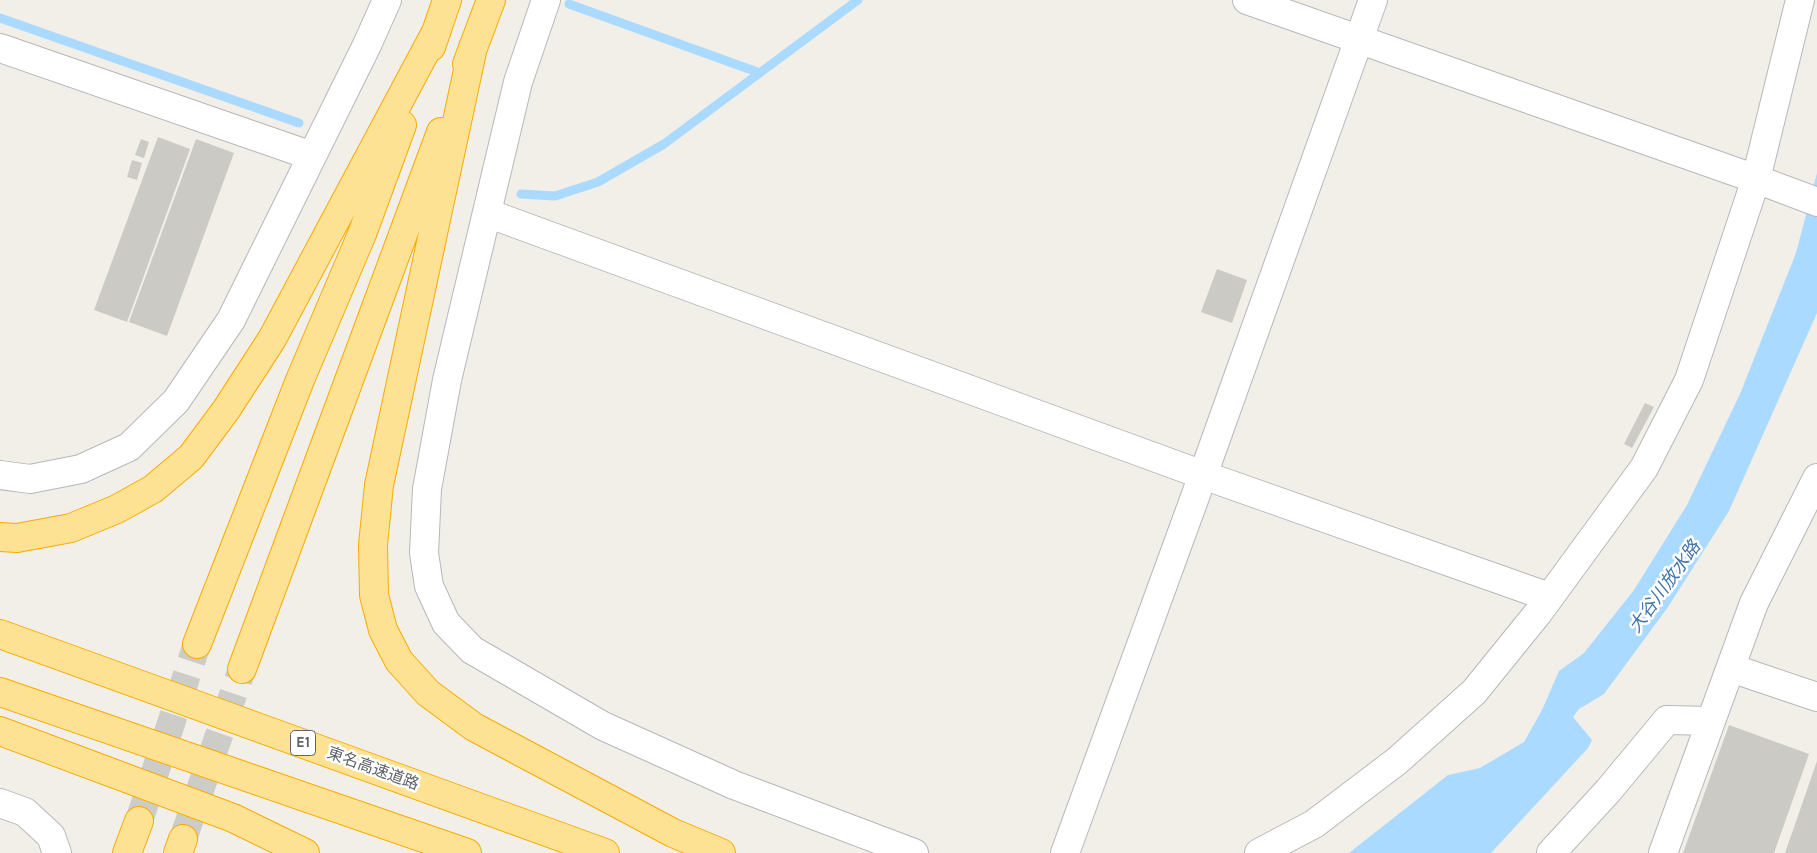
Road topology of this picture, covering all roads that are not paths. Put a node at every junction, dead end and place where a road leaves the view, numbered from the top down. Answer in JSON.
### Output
{"nodes":[{"id":1,"x":387,"y":0,"type":"edge"},
{"id":2,"x":447,"y":0,"type":"edge"},
{"id":3,"x":491,"y":0,"type":"edge"},
{"id":4,"x":546,"y":0,"type":"edge"},
{"id":5,"x":1247,"y":0,"type":"edge"},
{"id":6,"x":1373,"y":0,"type":"edge"},
{"id":7,"x":1800,"y":0,"type":"edge"},
{"id":8,"x":437,"y":30,"type":"junction"},
{"id":9,"x":1359,"y":40,"type":"junction"},
{"id":10,"x":473,"y":47,"type":"junction"},
{"id":11,"x":0,"y":48,"type":"edge"},
{"id":12,"x":312,"y":156,"type":"junction"},
{"id":13,"x":1756,"y":178,"type":"junction"},
{"id":14,"x":1817,"y":202,"type":"edge"},
{"id":15,"x":487,"y":213,"type":"junction"},
{"id":16,"x":0,"y":475,"type":"edge"},
{"id":17,"x":1203,"y":475,"type":"junction"},
{"id":18,"x":1817,"y":478,"type":"edge"},
{"id":19,"x":0,"y":537,"type":"edge"},
{"id":20,"x":1548,"y":597,"type":"junction"},
{"id":21,"x":0,"y":634,"type":"edge"},
{"id":22,"x":197,"y":644,"type":"tunnel mouth"},
{"id":23,"x":1731,"y":668,"type":"junction"},
{"id":24,"x":242,"y":669,"type":"tunnel mouth"},
{"id":25,"x":0,"y":692,"type":"edge"},
{"id":26,"x":1817,"y":697,"type":"edge"},
{"id":27,"x":1711,"y":721,"type":"junction"},
{"id":28,"x":0,"y":731,"type":"edge"},
{"id":29,"x":0,"y":803,"type":"edge"},
{"id":30,"x":139,"y":821,"type":"tunnel mouth"},
{"id":31,"x":57,"y":853,"type":"edge"},
{"id":32,"x":127,"y":853,"type":"edge"},
{"id":33,"x":305,"y":853,"type":"edge"},
{"id":34,"x":467,"y":853,"type":"edge"},
{"id":35,"x":605,"y":853,"type":"edge"},
{"id":36,"x":720,"y":853,"type":"edge"},
{"id":37,"x":914,"y":853,"type":"edge"},
{"id":38,"x":1065,"y":853,"type":"edge"},
{"id":39,"x":1259,"y":853,"type":"edge"},
{"id":40,"x":1551,"y":853,"type":"edge"},
{"id":41,"x":1663,"y":853,"type":"edge"}],
"edges":[{"from":1,"to":12,"type":"street"},
{"from":2,"to":8,"type":"highway"},
{"from":3,"to":10,"type":"highway"},
{"from":4,"to":15,"type":"street"},
{"from":5,"to":9,"type":"street"},
{"from":6,"to":9,"type":"street"},
{"from":7,"to":13,"type":"street"},
{"from":8,"to":19,"type":"highway"},
{"from":8,"to":22,"type":"highway"},
{"from":9,"to":13,"type":"street"},
{"from":9,"to":17,"type":"street"},
{"from":10,"to":24,"type":"highway"},
{"from":10,"to":36,"type":"highway"},
{"from":11,"to":12,"type":"street"},
{"from":12,"to":16,"type":"street"},
{"from":13,"to":14,"type":"street"},
{"from":13,"to":20,"type":"street"},
{"from":15,"to":17,"type":"street"},
{"from":15,"to":37,"type":"street"},
{"from":17,"to":20,"type":"street"},
{"from":17,"to":38,"type":"street"},
{"from":18,"to":23,"type":"street"},
{"from":20,"to":39,"type":"street"},
{"from":21,"to":35,"type":"highway","name":"東名高速道路","number":"E1"},
{"from":23,"to":26,"type":"street"},
{"from":23,"to":27,"type":"street"},
{"from":25,"to":34,"type":"highway"},
{"from":27,"to":40,"type":"street"},
{"from":27,"to":41,"type":"street"},
{"from":28,"to":33,"type":"highway"},
{"from":29,"to":31,"type":"street"},
{"from":30,"to":32,"type":"highway"}]}
